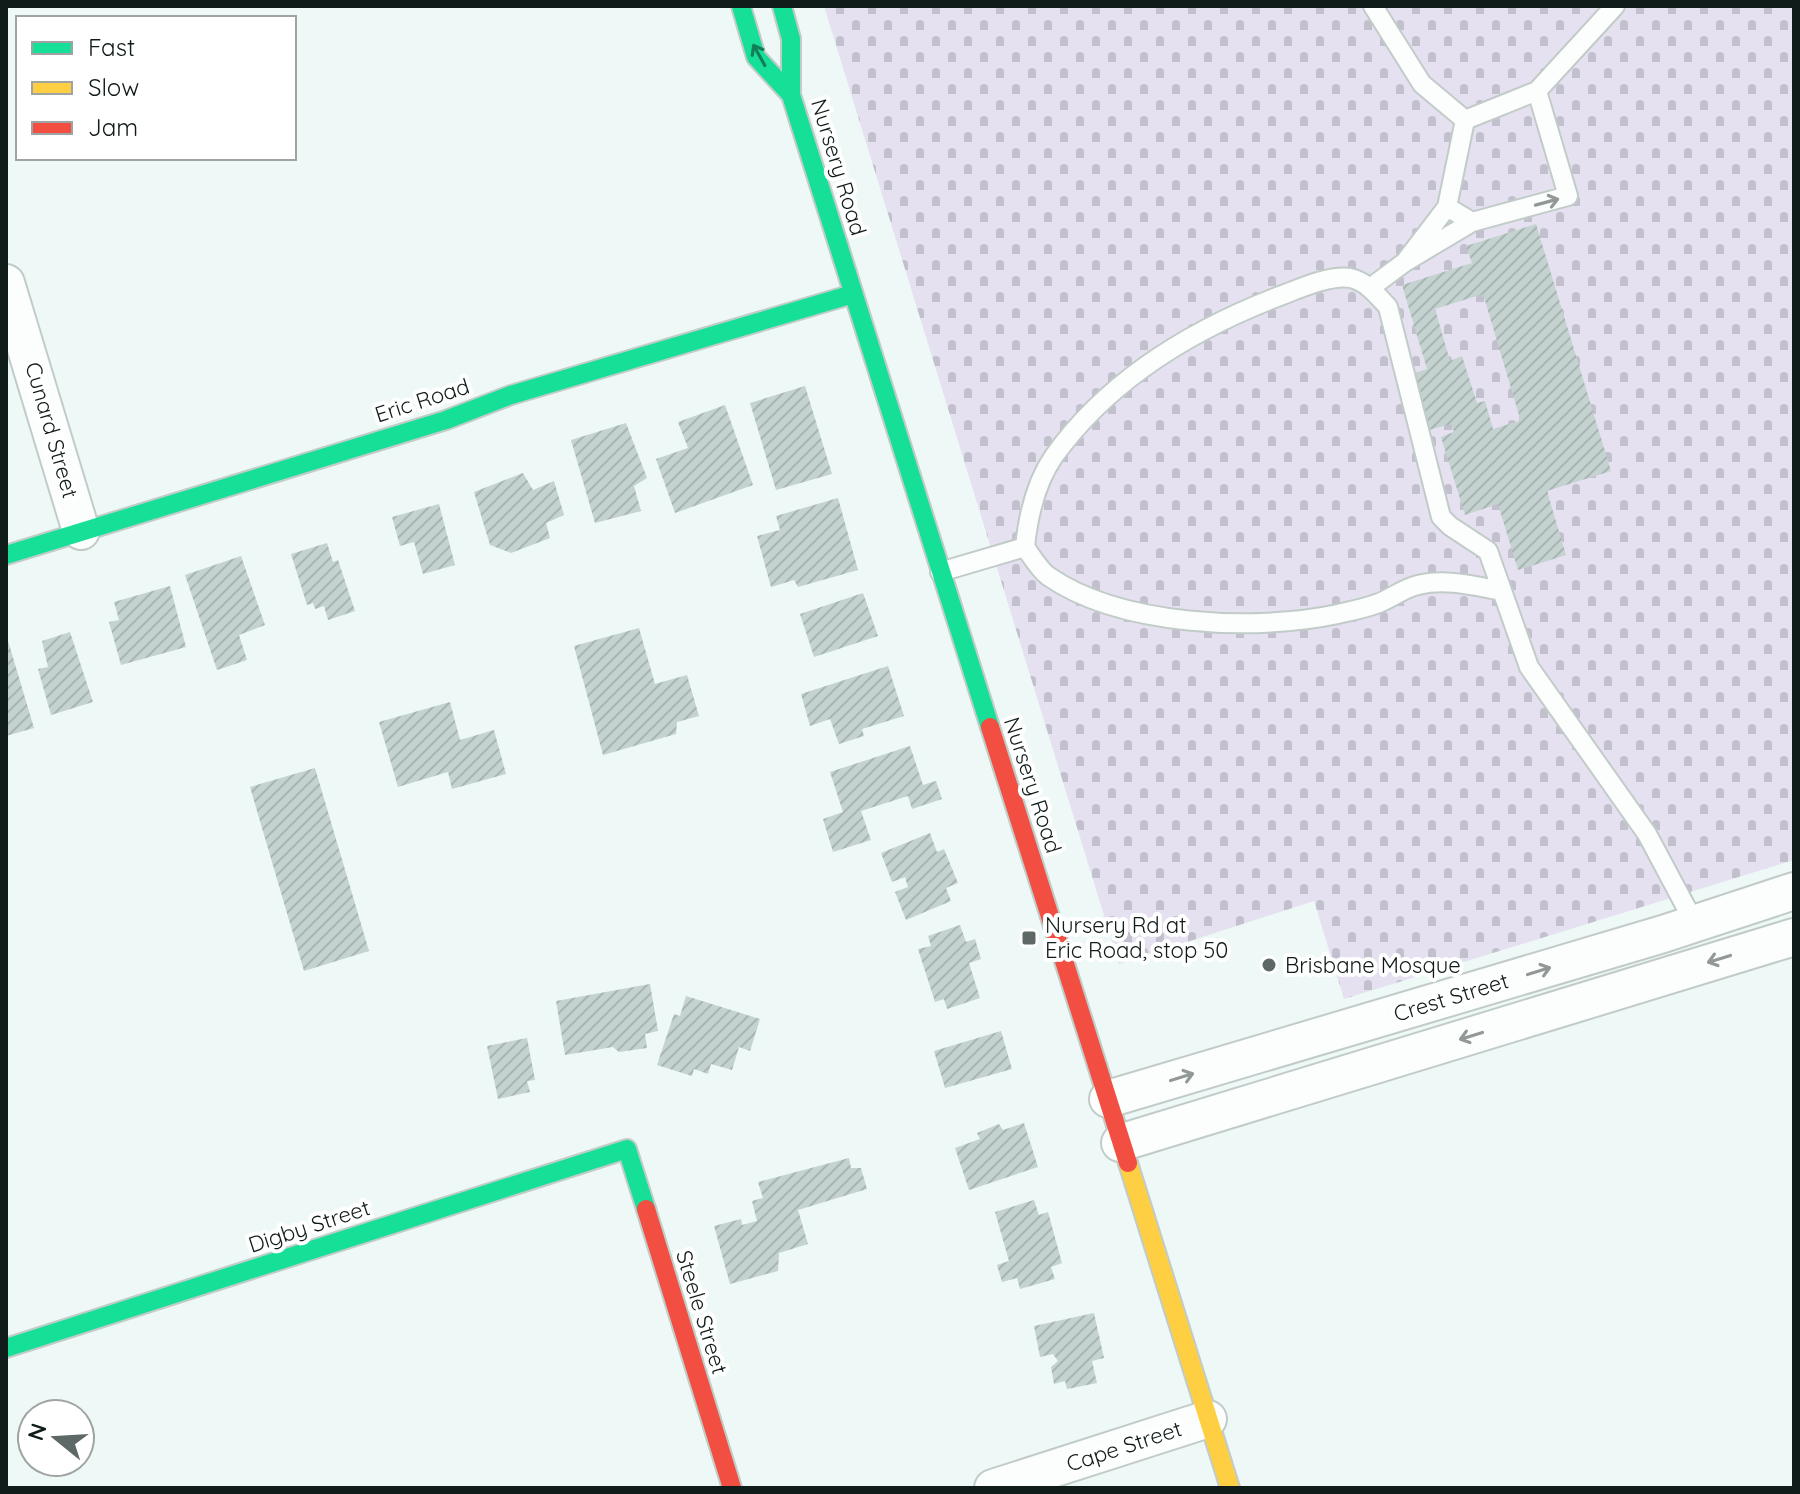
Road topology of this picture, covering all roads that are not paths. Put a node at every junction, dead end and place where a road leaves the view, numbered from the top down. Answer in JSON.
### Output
{"nodes":[{"id":1,"x":741,"y":6,"type":"edge"},
{"id":2,"x":782,"y":6,"type":"edge"},
{"id":3,"x":1373,"y":6,"type":"edge"},
{"id":4,"x":1615,"y":6,"type":"edge"},
{"id":5,"x":1537,"y":91,"type":"junction"},
{"id":6,"x":791,"y":95,"type":"junction"},
{"id":7,"x":1465,"y":120,"type":"junction"},
{"id":8,"x":1447,"y":207,"type":"junction"},
{"id":9,"x":1472,"y":222,"type":"junction"},
{"id":10,"x":1405,"y":262,"type":"junction"},
{"id":11,"x":6,"y":283,"type":"edge"},
{"id":12,"x":1370,"y":288,"type":"junction"},
{"id":13,"x":853,"y":294,"type":"junction"},
{"id":14,"x":81,"y":531,"type":"junction"},
{"id":15,"x":1025,"y":547,"type":"junction"},
{"id":16,"x":6,"y":555,"type":"edge"},
{"id":17,"x":940,"y":572,"type":"junction"},
{"id":18,"x":1502,"y":591,"type":"junction"},
{"id":19,"x":1794,"y":891,"type":"edge"},
{"id":20,"x":1695,"y":924,"type":"junction"},
{"id":21,"x":1794,"y":937,"type":"edge"},
{"id":22,"x":1108,"y":1099,"type":"junction"},
{"id":23,"x":1120,"y":1143,"type":"junction"},
{"id":24,"x":627,"y":1149,"type":"joint"},
{"id":25,"x":6,"y":1348,"type":"edge"},
{"id":26,"x":1208,"y":1419,"type":"junction"},
{"id":27,"x":732,"y":1488,"type":"edge"},
{"id":28,"x":993,"y":1488,"type":"edge"},
{"id":29,"x":1230,"y":1488,"type":"edge"}],
"edges":[{"from":6,"to":1,"type":"street","name":"Nursery Road","one_way":true},
{"from":2,"to":6,"type":"street","name":"Nursery Road"},
{"from":3,"to":7,"type":"lane"},
{"from":4,"to":5,"type":"lane"},
{"from":5,"to":7,"type":"lane"},
{"from":9,"to":5,"type":"lane","one_way":true},
{"from":6,"to":13,"type":"street","name":"Nursery Road"},
{"from":7,"to":8,"type":"lane"},
{"from":8,"to":9,"type":"lane"},
{"from":8,"to":10,"type":"lane"},
{"from":9,"to":10,"type":"lane"},
{"from":10,"to":12,"type":"lane"},
{"from":11,"to":14,"type":"street","name":"Cunard Street"},
{"from":12,"to":15,"type":"lane"},
{"from":12,"to":18,"type":"lane"},
{"from":13,"to":14,"type":"street","name":"Eric Road"},
{"from":13,"to":17,"type":"street","name":"Nursery Road"},
{"from":14,"to":16,"type":"street","name":"Eric Road"},
{"from":15,"to":17,"type":"lane"},
{"from":15,"to":18,"type":"lane"},
{"from":17,"to":22,"type":"street","name":"Nursery Road"},
{"from":18,"to":20,"type":"lane"},
{"from":19,"to":20,"type":"street","name":"Crest Street"},
{"from":22,"to":20,"type":"street","name":"Crest Street","one_way":true},
{"from":21,"to":23,"type":"street","name":"Crest Street","one_way":true},
{"from":22,"to":23,"type":"street","name":"Nursery Road"},
{"from":23,"to":26,"type":"street","name":"Nursery Road"},
{"from":24,"to":25,"type":"street","name":"Digby Street"},
{"from":24,"to":27,"type":"street","name":"Steele Street"},
{"from":26,"to":28,"type":"street","name":"Cape Street"},
{"from":26,"to":29,"type":"street","name":"Nursery Road"}]}
